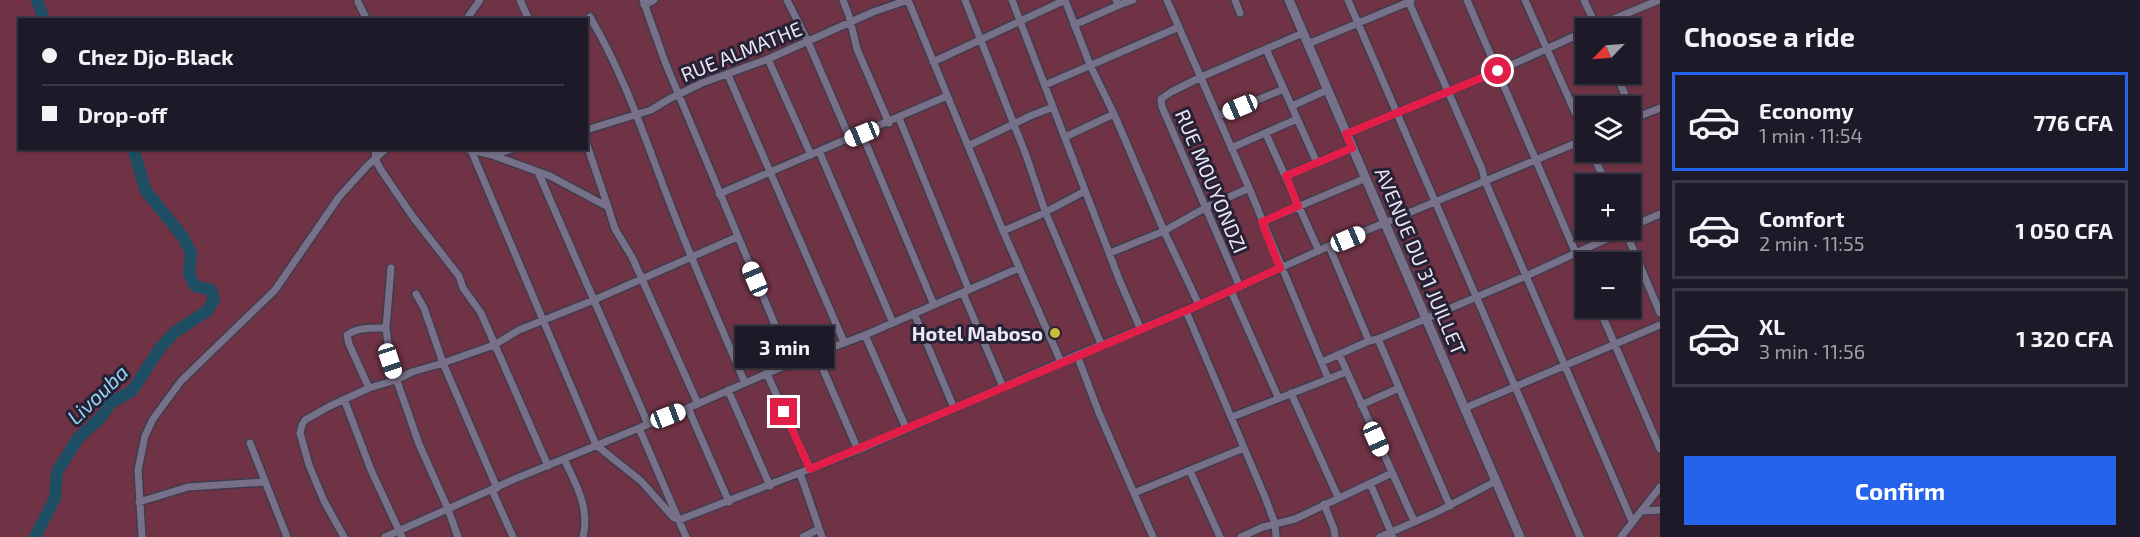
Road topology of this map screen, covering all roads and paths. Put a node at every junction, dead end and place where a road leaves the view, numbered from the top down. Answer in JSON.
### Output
{"nodes":[{"id":1,"x":480,"y":0,"type":"edge"},
{"id":2,"x":520,"y":0,"type":"edge"},
{"id":3,"x":654,"y":0,"type":"edge"},
{"id":4,"x":787,"y":0,"type":"edge"},
{"id":5,"x":843,"y":0,"type":"edge"},
{"id":6,"x":908,"y":0,"type":"edge"},
{"id":7,"x":965,"y":0,"type":"edge"},
{"id":8,"x":1012,"y":0,"type":"edge"},
{"id":9,"x":1065,"y":0,"type":"edge"},
{"id":10,"x":1133,"y":0,"type":"edge"},
{"id":11,"x":1167,"y":0,"type":"edge"},
{"id":12,"x":1235,"y":0,"type":"edge"},
{"id":13,"x":1289,"y":0,"type":"edge"},
{"id":14,"x":1348,"y":0,"type":"edge"},
{"id":15,"x":1467,"y":0,"type":"edge"},
{"id":16,"x":1525,"y":0,"type":"edge"},
{"id":17,"x":1584,"y":0,"type":"edge"},
{"id":18,"x":1659,"y":0,"type":"edge"},
{"id":19,"x":1410,"y":1,"type":"edge"},
{"id":20,"x":358,"y":2,"type":"dead end"},
{"id":21,"x":643,"y":2,"type":"edge"},
{"id":22,"x":1117,"y":3,"type":"edge"},
{"id":23,"x":1644,"y":3,"type":"edge"},
{"id":24,"x":1240,"y":13,"type":"dead end"},
{"id":25,"x":590,"y":17,"type":"dead end"},
{"id":26,"x":366,"y":18,"type":"edge"},
{"id":27,"x":467,"y":18,"type":"edge"},
{"id":28,"x":528,"y":18,"type":"edge"},
{"id":29,"x":1591,"y":18,"type":"edge"},
{"id":30,"x":1615,"y":18,"type":"edge"},
{"id":31,"x":1020,"y":20,"type":"junction"},
{"id":32,"x":850,"y":22,"type":"junction"},
{"id":33,"x":1359,"y":24,"type":"junction"},
{"id":34,"x":1074,"y":25,"type":"junction"},
{"id":35,"x":1179,"y":27,"type":"junction"},
{"id":36,"x":1303,"y":33,"type":"junction"},
{"id":37,"x":1575,"y":36,"type":"edge"},
{"id":38,"x":980,"y":40,"type":"junction"},
{"id":39,"x":808,"y":42,"type":"junction"},
{"id":40,"x":1308,"y":44,"type":"junction"},
{"id":41,"x":1266,"y":49,"type":"junction"},
{"id":42,"x":1545,"y":49,"type":"junction"},
{"id":43,"x":768,"y":59,"type":"junction"},
{"id":44,"x":933,"y":62,"type":"junction"},
{"id":45,"x":1090,"y":65,"type":"junction"},
{"id":46,"x":1498,"y":71,"type":"junction"},
{"id":47,"x":728,"y":75,"type":"junction"},
{"id":48,"x":1201,"y":77,"type":"junction"},
{"id":49,"x":1045,"y":85,"type":"junction"},
{"id":50,"x":1284,"y":89,"type":"junction"},
{"id":51,"x":1327,"y":90,"type":"junction"},
{"id":52,"x":1447,"y":91,"type":"junction"},
{"id":53,"x":679,"y":94,"type":"junction"},
{"id":54,"x":947,"y":96,"type":"junction"},
{"id":55,"x":1292,"y":105,"type":"junction"},
{"id":56,"x":1053,"y":106,"type":"junction"},
{"id":57,"x":1660,"y":108,"type":"edge"},
{"id":58,"x":1398,"y":113,"type":"junction"},
{"id":59,"x":1114,"y":114,"type":"junction"},
{"id":60,"x":1575,"y":114,"type":"edge"},
{"id":61,"x":637,"y":116,"type":"junction"},
{"id":62,"x":1641,"y":116,"type":"edge"},
{"id":63,"x":1218,"y":117,"type":"junction"},
{"id":64,"x":899,"y":118,"type":"junction"},
{"id":65,"x":1297,"y":119,"type":"junction"},
{"id":66,"x":889,"y":123,"type":"junction"},
{"id":67,"x":1013,"y":124,"type":"junction"},
{"id":68,"x":588,"y":129,"type":"edge"},
{"id":69,"x":862,"y":134,"type":"junction"},
{"id":70,"x":1266,"y":134,"type":"junction"},
{"id":71,"x":1346,"y":134,"type":"junction"},
{"id":72,"x":1065,"y":137,"type":"junction"},
{"id":73,"x":850,"y":139,"type":"junction"},
{"id":74,"x":1575,"y":143,"type":"edge"},
{"id":75,"x":968,"y":146,"type":"junction"},
{"id":76,"x":588,"y":148,"type":"edge"},
{"id":77,"x":1231,"y":148,"type":"junction"},
{"id":78,"x":1352,"y":148,"type":"junction"},
{"id":79,"x":376,"y":150,"type":"edge"},
{"id":80,"x":385,"y":150,"type":"edge"},
{"id":81,"x":467,"y":150,"type":"edge"},
{"id":82,"x":471,"y":150,"type":"edge"},
{"id":83,"x":509,"y":150,"type":"edge"},
{"id":84,"x":819,"y":151,"type":"junction"},
{"id":85,"x":811,"y":154,"type":"junction"},
{"id":86,"x":492,"y":156,"type":"junction"},
{"id":87,"x":375,"y":159,"type":"junction"},
{"id":88,"x":1536,"y":159,"type":"junction"},
{"id":89,"x":1317,"y":163,"type":"junction"},
{"id":90,"x":538,"y":172,"type":"junction"},
{"id":91,"x":771,"y":172,"type":"junction"},
{"id":92,"x":1286,"y":176,"type":"junction"},
{"id":93,"x":1366,"y":178,"type":"junction"},
{"id":94,"x":1485,"y":181,"type":"junction"},
{"id":95,"x":1249,"y":188,"type":"junction"},
{"id":96,"x":1085,"y":191,"type":"junction"},
{"id":97,"x":719,"y":194,"type":"junction"},
{"id":98,"x":1436,"y":202,"type":"junction"},
{"id":99,"x":1298,"y":206,"type":"junction"},
{"id":100,"x":608,"y":207,"type":"junction"},
{"id":101,"x":1205,"y":207,"type":"junction"},
{"id":102,"x":1045,"y":211,"type":"junction"},
{"id":103,"x":1660,"y":214,"type":"edge"},
{"id":104,"x":1262,"y":222,"type":"junction"},
{"id":105,"x":1641,"y":222,"type":"edge"},
{"id":106,"x":1385,"y":224,"type":"junction"},
{"id":107,"x":1003,"y":231,"type":"junction"},
{"id":108,"x":1164,"y":231,"type":"junction"},
{"id":109,"x":737,"y":237,"type":"junction"},
{"id":110,"x":1604,"y":240,"type":"edge"},
{"id":111,"x":1629,"y":240,"type":"edge"},
{"id":112,"x":1329,"y":246,"type":"junction"},
{"id":113,"x":1319,"y":251,"type":"junction"},
{"id":114,"x":1579,"y":252,"type":"edge"},
{"id":115,"x":1110,"y":253,"type":"junction"},
{"id":116,"x":1575,"y":254,"type":"joint"},
{"id":117,"x":691,"y":257,"type":"junction"},
{"id":118,"x":391,"y":268,"type":"dead end"},
{"id":119,"x":1019,"y":268,"type":"junction"},
{"id":120,"x":1280,"y":268,"type":"junction"},
{"id":121,"x":1526,"y":276,"type":"junction"},
{"id":122,"x":642,"y":279,"type":"junction"},
{"id":123,"x":1240,"y":287,"type":"junction"},
{"id":124,"x":966,"y":291,"type":"junction"},
{"id":125,"x":1231,"y":291,"type":"junction"},
{"id":126,"x":416,"y":294,"type":"dead end"},
{"id":127,"x":1476,"y":298,"type":"junction"},
{"id":128,"x":594,"y":300,"type":"junction"},
{"id":129,"x":934,"y":305,"type":"junction"},
{"id":130,"x":1199,"y":305,"type":"junction"},
{"id":131,"x":1186,"y":311,"type":"junction"},
{"id":132,"x":914,"y":313,"type":"junction"},
{"id":133,"x":1660,"y":313,"type":"edge"},
{"id":134,"x":1426,"y":318,"type":"junction"},
{"id":135,"x":1603,"y":318,"type":"edge"},
{"id":136,"x":543,"y":321,"type":"junction"},
{"id":137,"x":893,"y":323,"type":"junction"},
{"id":138,"x":1660,"y":325,"type":"edge"},
{"id":139,"x":386,"y":328,"type":"junction"},
{"id":140,"x":1141,"y":330,"type":"junction"},
{"id":141,"x":865,"y":335,"type":"junction"},
{"id":142,"x":1378,"y":339,"type":"junction"},
{"id":143,"x":1369,"y":341,"type":"junction"},
{"id":144,"x":844,"y":342,"type":"junction"},
{"id":145,"x":494,"y":345,"type":"junction"},
{"id":146,"x":1615,"y":345,"type":"junction"},
{"id":147,"x":1102,"y":346,"type":"junction"},
{"id":148,"x":816,"y":353,"type":"junction"},
{"id":149,"x":1339,"y":354,"type":"junction"},
{"id":150,"x":1077,"y":355,"type":"junction"},
{"id":151,"x":1061,"y":362,"type":"junction"},
{"id":152,"x":1322,"y":362,"type":"junction"},
{"id":153,"x":443,"y":363,"type":"junction"},
{"id":154,"x":791,"y":363,"type":"junction"},
{"id":155,"x":1564,"y":367,"type":"junction"},
{"id":156,"x":1346,"y":372,"type":"junction"},
{"id":157,"x":767,"y":374,"type":"junction"},
{"id":158,"x":1328,"y":378,"type":"junction"},
{"id":159,"x":396,"y":380,"type":"junction"},
{"id":160,"x":745,"y":383,"type":"junction"},
{"id":161,"x":1003,"y":387,"type":"junction"},
{"id":162,"x":1515,"y":387,"type":"junction"},
{"id":163,"x":369,"y":388,"type":"junction"},
{"id":164,"x":1399,"y":388,"type":"junction"},
{"id":165,"x":728,"y":390,"type":"junction"},
{"id":166,"x":1291,"y":393,"type":"junction"},
{"id":167,"x":1278,"y":397,"type":"junction"},
{"id":168,"x":344,"y":399,"type":"junction"},
{"id":169,"x":698,"y":404,"type":"junction"},
{"id":170,"x":1361,"y":405,"type":"junction"},
{"id":171,"x":688,"y":408,"type":"junction"},
{"id":172,"x":954,"y":408,"type":"junction"},
{"id":173,"x":1465,"y":408,"type":"junction"},
{"id":174,"x":1232,"y":417,"type":"junction"},
{"id":175,"x":648,"y":424,"type":"junction"},
{"id":176,"x":639,"y":428,"type":"junction"},
{"id":177,"x":906,"y":428,"type":"junction"},
{"id":178,"x":250,"y":443,"type":"dead end"},
{"id":179,"x":596,"y":445,"type":"junction"},
{"id":180,"x":1244,"y":448,"type":"junction"},
{"id":181,"x":1660,"y":448,"type":"edge"},
{"id":182,"x":858,"y":450,"type":"junction"},
{"id":183,"x":564,"y":459,"type":"junction"},
{"id":184,"x":548,"y":466,"type":"junction"},
{"id":185,"x":810,"y":469,"type":"junction"},
{"id":186,"x":1190,"y":471,"type":"junction"},
{"id":187,"x":800,"y":473,"type":"junction"},
{"id":188,"x":1392,"y":473,"type":"junction"},
{"id":189,"x":1496,"y":481,"type":"junction"},
{"id":190,"x":264,"y":482,"type":"junction"},
{"id":191,"x":1370,"y":483,"type":"junction"},
{"id":192,"x":770,"y":486,"type":"junction"},
{"id":193,"x":1660,"y":486,"type":"edge"},
{"id":194,"x":495,"y":489,"type":"junction"},
{"id":195,"x":1134,"y":493,"type":"junction"},
{"id":196,"x":1338,"y":498,"type":"junction"},
{"id":197,"x":139,"y":502,"type":"junction"},
{"id":198,"x":729,"y":502,"type":"junction"},
{"id":199,"x":1324,"y":504,"type":"junction"},
{"id":200,"x":1450,"y":506,"type":"junction"},
{"id":201,"x":448,"y":509,"type":"junction"},
{"id":202,"x":1660,"y":510,"type":"edge"},
{"id":203,"x":1641,"y":511,"type":"junction"},
{"id":204,"x":679,"y":520,"type":"junction"},
{"id":205,"x":1414,"y":521,"type":"junction"},
{"id":206,"x":1632,"y":521,"type":"junction"},
{"id":207,"x":1275,"y":524,"type":"junction"},
{"id":208,"x":821,"y":533,"type":"edge"},
{"id":209,"x":401,"y":534,"type":"edge"},
{"id":210,"x":1392,"y":535,"type":"edge"},
{"id":211,"x":142,"y":537,"type":"edge"},
{"id":212,"x":287,"y":537,"type":"edge"},
{"id":213,"x":344,"y":537,"type":"edge"},
{"id":214,"x":385,"y":537,"type":"edge"},
{"id":215,"x":458,"y":537,"type":"edge"},
{"id":216,"x":513,"y":537,"type":"edge"},
{"id":217,"x":582,"y":537,"type":"edge"},
{"id":218,"x":686,"y":537,"type":"edge"},
{"id":219,"x":803,"y":537,"type":"edge"},
{"id":220,"x":1153,"y":537,"type":"edge"},
{"id":221,"x":1220,"y":537,"type":"edge"},
{"id":222,"x":1241,"y":537,"type":"edge"},
{"id":223,"x":1276,"y":537,"type":"edge"},
{"id":224,"x":1335,"y":537,"type":"edge"},
{"id":225,"x":1380,"y":537,"type":"edge"},
{"id":226,"x":1521,"y":537,"type":"edge"},
{"id":227,"x":1580,"y":537,"type":"edge"},
{"id":228,"x":1621,"y":537,"type":"edge"}],
"edges":[{"from":1,"to":27,"type":"street"},
{"from":2,"to":28,"type":"street"},
{"from":3,"to":21,"type":"street"},
{"from":4,"to":39,"type":"street"},
{"from":5,"to":32,"type":"street"},
{"from":6,"to":32,"type":"street","name":"RUE ALMATHE"},
{"from":6,"to":44,"type":"street"},
{"from":7,"to":38,"type":"street"},
{"from":8,"to":31,"type":"street"},
{"from":9,"to":31,"type":"street"},
{"from":9,"to":34,"type":"street"},
{"from":10,"to":22,"type":"street"},
{"from":11,"to":35,"type":"street"},
{"from":12,"to":24,"type":"street"},
{"from":13,"to":36,"type":"street","name":"AVENUE DU 31 JUILLET"},
{"from":14,"to":33,"type":"street"},
{"from":15,"to":46,"type":"street"},
{"from":16,"to":42,"type":"street"},
{"from":17,"to":29,"type":"street"},
{"from":18,"to":23,"type":"street"},
{"from":19,"to":33,"type":"street"},
{"from":19,"to":52,"type":"street"},
{"from":20,"to":26,"type":"street"},
{"from":21,"to":53,"type":"street"},
{"from":22,"to":34,"type":"street"},
{"from":23,"to":30,"type":"street"},
{"from":25,"to":61,"type":"street"},
{"from":31,"to":38,"type":"street"},
{"from":31,"to":49,"type":"street"},
{"from":32,"to":39,"type":"street","name":"RUE ALMATHE"},
{"from":32,"to":66,"type":"street"},
{"from":33,"to":40,"type":"street"},
{"from":33,"to":58,"type":"street"},
{"from":34,"to":45,"type":"street"},
{"from":35,"to":45,"type":"street"},
{"from":35,"to":48,"type":"street"},
{"from":36,"to":40,"type":"street","name":"AVENUE DU 31 JUILLET"},
{"from":36,"to":41,"type":"street","name":"RUE MOUYONDZI"},
{"from":37,"to":42,"type":"street"},
{"from":38,"to":44,"type":"street"},
{"from":38,"to":67,"type":"street"},
{"from":39,"to":43,"type":"street","name":"RUE ALMATHE"},
{"from":39,"to":73,"type":"street"},
{"from":40,"to":51,"type":"street","name":"AVENUE DU 31 JUILLET"},
{"from":41,"to":48,"type":"street","name":"RUE MOUYONDZI"},
{"from":41,"to":50,"type":"street"},
{"from":42,"to":46,"type":"street"},
{"from":42,"to":60,"type":"street"},
{"from":43,"to":47,"type":"street","name":"RUE ALMATHE"},
{"from":43,"to":85,"type":"street"},
{"from":44,"to":54,"type":"street"},
{"from":45,"to":49,"type":"street"},
{"from":45,"to":59,"type":"street"},
{"from":46,"to":52,"type":"street"},
{"from":46,"to":88,"type":"street"},
{"from":47,"to":53,"type":"street","name":"RUE ALMATHE"},
{"from":47,"to":91,"type":"street"},
{"from":48,"to":63,"type":"street"},
{"from":48,"to":101,"type":"street","name":"RUE MOUYONDZI"},
{"from":49,"to":56,"type":"street"},
{"from":50,"to":55,"type":"street"},
{"from":50,"to":63,"type":"street"},
{"from":51,"to":55,"type":"street"},
{"from":51,"to":71,"type":"street","name":"AVENUE DU 31 JUILLET"},
{"from":52,"to":58,"type":"street"},
{"from":52,"to":94,"type":"street"},
{"from":53,"to":61,"type":"street","name":"RUE ALMATHE"},
{"from":53,"to":97,"type":"street"},
{"from":54,"to":64,"type":"street"},
{"from":54,"to":75,"type":"street"},
{"from":55,"to":65,"type":"street"},
{"from":56,"to":67,"type":"street"},
{"from":56,"to":72,"type":"street"},
{"from":57,"to":62,"type":"street"},
{"from":58,"to":71,"type":"street"},
{"from":58,"to":98,"type":"street"},
{"from":59,"to":72,"type":"street"},
{"from":59,"to":108,"type":"street"},
{"from":61,"to":68,"type":"street","name":"RUE ALMATHE"},
{"from":61,"to":117,"type":"street"},
{"from":63,"to":77,"type":"street"},
{"from":64,"to":66,"type":"street"},
{"from":64,"to":124,"type":"street"},
{"from":65,"to":70,"type":"street"},
{"from":65,"to":89,"type":"street"},
{"from":66,"to":69,"type":"street"},
{"from":67,"to":75,"type":"street"},
{"from":67,"to":102,"type":"street"},
{"from":69,"to":73,"type":"street"},
{"from":69,"to":129,"type":"street"},
{"from":70,"to":77,"type":"street"},
{"from":70,"to":92,"type":"street"},
{"from":71,"to":78,"type":"street","name":"AVENUE DU 31 JUILLET"},
{"from":72,"to":96,"type":"street"},
{"from":73,"to":84,"type":"street"},
{"from":74,"to":88,"type":"street"},
{"from":75,"to":107,"type":"street"},
{"from":76,"to":100,"type":"street"},
{"from":77,"to":95,"type":"street"},
{"from":78,"to":89,"type":"street"},
{"from":78,"to":93,"type":"street","name":"AVENUE DU 31 JUILLET"},
{"from":79,"to":87,"type":"street"},
{"from":80,"to":87,"type":"street"},
{"from":81,"to":136,"type":"street"},
{"from":82,"to":86,"type":"street"},
{"from":83,"to":86,"type":"street"},
{"from":84,"to":85,"type":"street"},
{"from":84,"to":137,"type":"street"},
{"from":85,"to":91,"type":"street"},
{"from":86,"to":90,"type":"street"},
{"from":87,"to":145,"type":"street"},
{"from":87,"to":197,"type":"street"},
{"from":88,"to":94,"type":"street"},
{"from":88,"to":116,"type":"street"},
{"from":89,"to":92,"type":"street"},
{"from":90,"to":100,"type":"street"},
{"from":90,"to":128,"type":"street"},
{"from":91,"to":97,"type":"street"},
{"from":91,"to":144,"type":"street"},
{"from":92,"to":99,"type":"street"},
{"from":93,"to":99,"type":"street"},
{"from":93,"to":106,"type":"street","name":"AVENUE DU 31 JUILLET"},
{"from":94,"to":98,"type":"street"},
{"from":94,"to":121,"type":"street"},
{"from":95,"to":101,"type":"street"},
{"from":95,"to":104,"type":"street"},
{"from":96,"to":102,"type":"street"},
{"from":96,"to":115,"type":"street"},
{"from":97,"to":109,"type":"street"},
{"from":98,"to":106,"type":"street"},
{"from":98,"to":127,"type":"street"},
{"from":99,"to":104,"type":"street"},
{"from":99,"to":113,"type":"street"},
{"from":100,"to":122,"type":"street"},
{"from":101,"to":108,"type":"street"},
{"from":101,"to":123,"type":"street","name":"RUE MOUYONDZI"},
{"from":102,"to":107,"type":"street"},
{"from":102,"to":147,"type":"street"},
{"from":103,"to":105,"type":"street"},
{"from":104,"to":120,"type":"street"},
{"from":106,"to":112,"type":"street"},
{"from":106,"to":134,"type":"street","name":"AVENUE DU 31 JUILLET"},
{"from":107,"to":119,"type":"street"},
{"from":108,"to":115,"type":"street"},
{"from":108,"to":130,"type":"street"},
{"from":109,"to":117,"type":"street"},
{"from":109,"to":154,"type":"street"},
{"from":110,"to":114,"type":"street"},
{"from":111,"to":133,"type":"street"},
{"from":112,"to":113,"type":"street"},
{"from":112,"to":143,"type":"street"},
{"from":113,"to":120,"type":"street"},
{"from":115,"to":140,"type":"street"},
{"from":116,"to":121,"type":"street"},
{"from":117,"to":122,"type":"street"},
{"from":117,"to":160,"type":"street"},
{"from":118,"to":139,"type":"street"},
{"from":119,"to":124,"type":"street"},
{"from":119,"to":151,"type":"street"},
{"from":120,"to":123,"type":"street"},
{"from":120,"to":152,"type":"street"},
{"from":121,"to":127,"type":"street"},
{"from":121,"to":155,"type":"street"},
{"from":122,"to":128,"type":"street"},
{"from":122,"to":169,"type":"street"},
{"from":123,"to":125,"type":"street"},
{"from":124,"to":129,"type":"street"},
{"from":124,"to":161,"type":"street"},
{"from":125,"to":130,"type":"street"},
{"from":125,"to":167,"type":"street"},
{"from":126,"to":153,"type":"street"},
{"from":127,"to":134,"type":"street"},
{"from":127,"to":162,"type":"street"},
{"from":128,"to":136,"type":"street"},
{"from":128,"to":175,"type":"street"},
{"from":129,"to":132,"type":"street"},
{"from":130,"to":131,"type":"street"},
{"from":131,"to":140,"type":"street"},
{"from":131,"to":174,"type":"street"},
{"from":132,"to":137,"type":"street"},
{"from":132,"to":172,"type":"street"},
{"from":134,"to":142,"type":"street"},
{"from":134,"to":173,"type":"street","name":"AVENUE DU 31 JUILLET"},
{"from":135,"to":146,"type":"street"},
{"from":136,"to":145,"type":"street"},
{"from":136,"to":179,"type":"street"},
{"from":137,"to":141,"type":"street"},
{"from":138,"to":146,"type":"street"},
{"from":139,"to":159,"type":"street"},
{"from":139,"to":163,"type":"street"},
{"from":140,"to":147,"type":"street"},
{"from":141,"to":144,"type":"street"},
{"from":141,"to":177,"type":"street"},
{"from":142,"to":143,"type":"street"},
{"from":142,"to":164,"type":"street"},
{"from":143,"to":149,"type":"street"},
{"from":144,"to":148,"type":"street"},
{"from":145,"to":153,"type":"street"},
{"from":145,"to":184,"type":"street"},
{"from":146,"to":155,"type":"street"},
{"from":146,"to":181,"type":"street"},
{"from":147,"to":150,"type":"street"},
{"from":148,"to":154,"type":"street"},
{"from":148,"to":182,"type":"street"},
{"from":149,"to":152,"type":"street"},
{"from":149,"to":156,"type":"street"},
{"from":150,"to":151,"type":"street"},
{"from":150,"to":195,"type":"street"},
{"from":151,"to":161,"type":"street"},
{"from":152,"to":158,"type":"street"},
{"from":153,"to":159,"type":"street"},
{"from":153,"to":194,"type":"street"},
{"from":154,"to":157,"type":"street"},
{"from":155,"to":162,"type":"street"},
{"from":155,"to":206,"type":"street"},
{"from":156,"to":158,"type":"street"},
{"from":156,"to":170,"type":"street"},
{"from":157,"to":160,"type":"street"},
{"from":157,"to":185,"type":"street"},
{"from":158,"to":166,"type":"street"},
{"from":159,"to":163,"type":"street"},
{"from":159,"to":201,"type":"street"},
{"from":160,"to":165,"type":"street"},
{"from":161,"to":172,"type":"street"},
{"from":162,"to":173,"type":"street"},
{"from":162,"to":227,"type":"street"},
{"from":163,"to":168,"type":"street"},
{"from":164,"to":170,"type":"street"},
{"from":164,"to":200,"type":"street"},
{"from":165,"to":169,"type":"street"},
{"from":165,"to":192,"type":"street"},
{"from":166,"to":167,"type":"street"},
{"from":166,"to":196,"type":"street"},
{"from":167,"to":174,"type":"street"},
{"from":168,"to":209,"type":"street"},
{"from":168,"to":213,"type":"street"},
{"from":169,"to":171,"type":"street"},
{"from":170,"to":188,"type":"street"},
{"from":171,"to":175,"type":"street"},
{"from":171,"to":198,"type":"street"},
{"from":172,"to":177,"type":"street"},
{"from":173,"to":189,"type":"street","name":"AVENUE DU 31 JUILLET"},
{"from":174,"to":180,"type":"street"},
{"from":175,"to":176,"type":"street"},
{"from":176,"to":179,"type":"street"},
{"from":176,"to":204,"type":"street"},
{"from":177,"to":182,"type":"street"},
{"from":178,"to":190,"type":"street"},
{"from":179,"to":183,"type":"street"},
{"from":179,"to":204,"type":"street"},
{"from":180,"to":186,"type":"street"},
{"from":180,"to":207,"type":"street"},
{"from":182,"to":185,"type":"street"},
{"from":183,"to":184,"type":"street"},
{"from":183,"to":217,"type":"street"},
{"from":184,"to":194,"type":"street"},
{"from":185,"to":187,"type":"street"},
{"from":186,"to":195,"type":"street"},
{"from":186,"to":221,"type":"street"},
{"from":187,"to":192,"type":"street"},
{"from":187,"to":208,"type":"street"},
{"from":188,"to":191,"type":"street"},
{"from":188,"to":205,"type":"street"},
{"from":189,"to":200,"type":"street"},
{"from":189,"to":226,"type":"street","name":"AVENUE DU 31 JUILLET"},
{"from":190,"to":197,"type":"street"},
{"from":190,"to":212,"type":"street"},
{"from":191,"to":196,"type":"street"},
{"from":191,"to":210,"type":"street"},
{"from":192,"to":198,"type":"street"},
{"from":193,"to":203,"type":"street"},
{"from":194,"to":201,"type":"street"},
{"from":194,"to":216,"type":"street"},
{"from":195,"to":220,"type":"street"},
{"from":196,"to":199,"type":"street"},
{"from":197,"to":211,"type":"street"},
{"from":198,"to":204,"type":"street"},
{"from":199,"to":207,"type":"street"},
{"from":199,"to":224,"type":"street"},
{"from":200,"to":205,"type":"street"},
{"from":201,"to":209,"type":"street"},
{"from":201,"to":215,"type":"street"},
{"from":202,"to":203,"type":"street"},
{"from":203,"to":206,"type":"street"},
{"from":204,"to":218,"type":"street"},
{"from":205,"to":210,"type":"street"},
{"from":206,"to":228,"type":"street"},
{"from":207,"to":222,"type":"street"},
{"from":207,"to":223,"type":"street"},
{"from":208,"to":219,"type":"street"},
{"from":209,"to":214,"type":"street"},
{"from":210,"to":225,"type":"street"}]}
